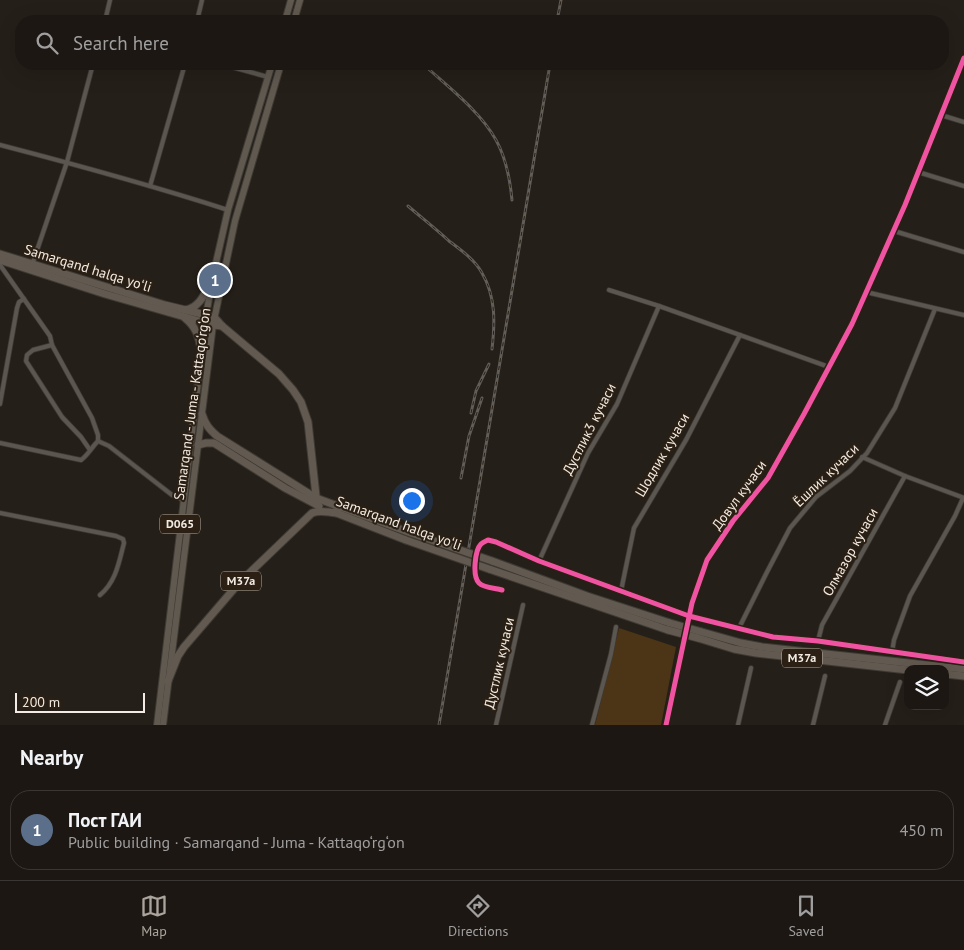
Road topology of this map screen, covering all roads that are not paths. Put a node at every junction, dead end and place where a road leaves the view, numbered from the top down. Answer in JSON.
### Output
{"nodes":[{"id":1,"x":110,"y":0,"type":"edge"},
{"id":2,"x":202,"y":0,"type":"edge"},
{"id":3,"x":291,"y":0,"type":"edge"},
{"id":4,"x":300,"y":0,"type":"edge"},
{"id":5,"x":106,"y":15,"type":"edge"},
{"id":6,"x":198,"y":15,"type":"edge"},
{"id":7,"x":287,"y":15,"type":"edge"},
{"id":8,"x":296,"y":15,"type":"edge"},
{"id":9,"x":964,"y":58,"type":"edge"},
{"id":10,"x":963,"y":66,"type":"edge"},
{"id":11,"x":91,"y":70,"type":"edge"},
{"id":12,"x":183,"y":70,"type":"edge"},
{"id":13,"x":243,"y":70,"type":"edge"},
{"id":14,"x":270,"y":70,"type":"edge"},
{"id":15,"x":279,"y":70,"type":"edge"},
{"id":16,"x":268,"y":77,"type":"junction"},
{"id":17,"x":941,"y":115,"type":"junction"},
{"id":18,"x":964,"y":122,"type":"edge"},
{"id":19,"x":0,"y":145,"type":"edge"},
{"id":20,"x":67,"y":162,"type":"junction"},
{"id":21,"x":918,"y":172,"type":"junction"},
{"id":22,"x":150,"y":186,"type":"junction"},
{"id":23,"x":964,"y":186,"type":"edge"},
{"id":24,"x":228,"y":210,"type":"junction"},
{"id":25,"x":894,"y":231,"type":"junction"},
{"id":26,"x":964,"y":252,"type":"edge"},
{"id":27,"x":0,"y":254,"type":"edge"},
{"id":28,"x":0,"y":260,"type":"edge"},
{"id":29,"x":0,"y":265,"type":"edge"},
{"id":30,"x":32,"y":266,"type":"junction"},
{"id":31,"x":213,"y":278,"type":"junction"},
{"id":32,"x":609,"y":290,"type":"dead end"},
{"id":33,"x":866,"y":292,"type":"junction"},
{"id":34,"x":24,"y":299,"type":"junction"},
{"id":35,"x":659,"y":306,"type":"junction"},
{"id":36,"x":935,"y":309,"type":"junction"},
{"id":37,"x":184,"y":313,"type":"junction"},
{"id":38,"x":964,"y":315,"type":"edge"},
{"id":39,"x":205,"y":319,"type":"junction"},
{"id":40,"x":214,"y":322,"type":"junction"},
{"id":41,"x":740,"y":335,"type":"junction"},
{"id":42,"x":52,"y":345,"type":"junction"},
{"id":43,"x":201,"y":350,"type":"junction"},
{"id":44,"x":829,"y":367,"type":"junction"},
{"id":45,"x":0,"y":404,"type":"edge"},
{"id":46,"x":202,"y":414,"type":"junction"},
{"id":47,"x":98,"y":441,"type":"junction"},
{"id":48,"x":0,"y":443,"type":"edge"},
{"id":49,"x":198,"y":445,"type":"junction"},
{"id":50,"x":90,"y":450,"type":"junction"},
{"id":51,"x":862,"y":457,"type":"junction"},
{"id":52,"x":905,"y":476,"type":"junction"},
{"id":53,"x":315,"y":481,"type":"junction"},
{"id":54,"x":964,"y":498,"type":"edge"},
{"id":55,"x":183,"y":500,"type":"junction"},
{"id":56,"x":317,"y":502,"type":"junction"},
{"id":57,"x":327,"y":502,"type":"junction"},
{"id":58,"x":0,"y":513,"type":"edge"},
{"id":59,"x":338,"y":513,"type":"junction"},
{"id":60,"x":407,"y":536,"type":"junction"},
{"id":61,"x":540,"y":561,"type":"junction"},
{"id":62,"x":502,"y":590,"type":"dead end"},
{"id":63,"x":621,"y":591,"type":"junction"},
{"id":64,"x":100,"y":595,"type":"dead end"},
{"id":65,"x":524,"y":605,"type":"dead end"},
{"id":66,"x":689,"y":616,"type":"junction"},
{"id":67,"x":616,"y":626,"type":"dead end"},
{"id":68,"x":669,"y":627,"type":"junction"},
{"id":69,"x":739,"y":628,"type":"junction"},
{"id":70,"x":700,"y":635,"type":"junction"},
{"id":71,"x":818,"y":642,"type":"junction"},
{"id":72,"x":892,"y":652,"type":"junction"},
{"id":73,"x":964,"y":662,"type":"edge"},
{"id":74,"x":751,"y":668,"type":"dead end"},
{"id":75,"x":964,"y":669,"type":"edge"},
{"id":76,"x":904,"y":670,"type":"edge"},
{"id":77,"x":949,"y":674,"type":"edge"},
{"id":78,"x":825,"y":676,"type":"dead end"},
{"id":79,"x":964,"y":676,"type":"edge"},
{"id":80,"x":168,"y":681,"type":"junction"},
{"id":81,"x":900,"y":682,"type":"dead end"},
{"id":82,"x":157,"y":725,"type":"edge"},
{"id":83,"x":164,"y":725,"type":"edge"},
{"id":84,"x":498,"y":725,"type":"edge"},
{"id":85,"x":592,"y":725,"type":"edge"},
{"id":86,"x":666,"y":725,"type":"edge"},
{"id":87,"x":738,"y":725,"type":"edge"},
{"id":88,"x":813,"y":725,"type":"edge"},
{"id":89,"x":885,"y":725,"type":"edge"}],
"edges":[{"from":1,"to":5,"type":"street"},
{"from":2,"to":6,"type":"street"},
{"from":3,"to":7,"type":"main road"},
{"from":4,"to":8,"type":"main road"},
{"from":9,"to":10,"type":"street","name":"Довул кучаси"},
{"from":10,"to":17,"type":"street","name":"Довул кучаси"},
{"from":11,"to":20,"type":"street"},
{"from":12,"to":22,"type":"street"},
{"from":13,"to":16,"type":"street"},
{"from":14,"to":16,"type":"main road","name":"Samarqand - Juma - Kattaqo‘rg‘on","number":"D065"},
{"from":15,"to":40,"type":"main road","name":"Samarqand - Juma - Kattaqo‘rg‘on","number":"D065"},
{"from":16,"to":24,"type":"main road","name":"Samarqand - Juma - Kattaqo‘rg‘on","number":"D065"},
{"from":17,"to":18,"type":"street"},
{"from":17,"to":21,"type":"street","name":"Довул кучаси"},
{"from":19,"to":20,"type":"street"},
{"from":20,"to":22,"type":"street"},
{"from":20,"to":30,"type":"street"},
{"from":21,"to":23,"type":"street"},
{"from":21,"to":25,"type":"street","name":"Довул кучаси"},
{"from":22,"to":24,"type":"street"},
{"from":24,"to":31,"type":"main road","name":"Samarqand - Juma - Kattaqo‘rg‘on","number":"D065"},
{"from":25,"to":26,"type":"street"},
{"from":25,"to":33,"type":"street","name":"Довул кучаси"},
{"from":27,"to":30,"type":"highway","name":"Samarqand halqa yoʻli"},
{"from":28,"to":30,"type":"highway","name":"Samarqand halqa yoʻli"},
{"from":29,"to":34,"type":"street"},
{"from":30,"to":37,"type":"highway","name":"Samarqand halqa yoʻli"},
{"from":31,"to":37,"type":"highway"},
{"from":31,"to":39,"type":"main road","name":"Samarqand - Juma - Kattaqo‘rg‘on","number":"D065"},
{"from":32,"to":35,"type":"street"},
{"from":33,"to":36,"type":"street"},
{"from":33,"to":44,"type":"street","name":"Довул кучаси"},
{"from":34,"to":42,"type":"street"},
{"from":34,"to":45,"type":"street"},
{"from":35,"to":41,"type":"street"},
{"from":35,"to":61,"type":"street","name":"Дустлик3 кучаси"},
{"from":36,"to":38,"type":"street"},
{"from":36,"to":51,"type":"street","name":"Ёшлик кучаси"},
{"from":37,"to":39,"type":"highway","name":"Samarqand halqa yoʻli"},
{"from":37,"to":43,"type":"highway"},
{"from":39,"to":40,"type":"highway","name":"Samarqand halqa yoʻli"},
{"from":39,"to":43,"type":"main road","name":"Samarqand - Juma - Kattaqo‘rg‘on","number":"D065"},
{"from":40,"to":46,"type":"main road","name":"Samarqand - Juma - Kattaqo‘rg‘on","number":"D065"},
{"from":40,"to":53,"type":"highway","name":"Samarqand halqa yoʻli"},
{"from":41,"to":44,"type":"street"},
{"from":41,"to":63,"type":"street","name":"Шодлик кучаси"},
{"from":42,"to":47,"type":"street"},
{"from":42,"to":50,"type":"street"},
{"from":43,"to":55,"type":"main road","name":"Samarqand - Juma - Kattaqo‘rg‘on","number":"D065"},
{"from":44,"to":66,"type":"street","name":"Довул кучаси"},
{"from":46,"to":49,"type":"main road","name":"Samarqand - Juma - Kattaqo‘rg‘on","number":"D065"},
{"from":46,"to":56,"type":"highway","name":"Samarqand halqa yoʻli","number":"M37a"},
{"from":47,"to":50,"type":"street"},
{"from":47,"to":55,"type":"street"},
{"from":48,"to":50,"type":"street"},
{"from":49,"to":56,"type":"highway","name":"Samarqand halqa yoʻli","number":"M37a"},
{"from":49,"to":80,"type":"main road","name":"Samarqand - Juma - Kattaqo‘rg‘on","number":"D065"},
{"from":51,"to":52,"type":"street"},
{"from":51,"to":69,"type":"street","name":"Ёшлик кучаси"},
{"from":52,"to":54,"type":"street"},
{"from":52,"to":71,"type":"street","name":"Олмазор кучаси"},
{"from":53,"to":56,"type":"highway","name":"Samarqand halqa yoʻli"},
{"from":53,"to":57,"type":"highway"},
{"from":54,"to":72,"type":"street"},
{"from":55,"to":82,"type":"main road","name":"Samarqand - Juma - Kattaqo‘rg‘on","number":"D065"},
{"from":56,"to":57,"type":"highway","name":"Samarqand halqa yoʻli","number":"M37a"},
{"from":56,"to":59,"type":"highway","name":"Samarqand halqa yoʻli","number":"M37a"},
{"from":57,"to":60,"type":"highway","name":"Samarqand halqa yoʻli","number":"M37a"},
{"from":58,"to":64,"type":"street"},
{"from":59,"to":60,"type":"highway","name":"Samarqand halqa yoʻli","number":"M37a"},
{"from":59,"to":80,"type":"highway","number":"M37a"},
{"from":60,"to":68,"type":"highway","name":"Samarqand halqa yoʻli","number":"M37a","bridge":true},
{"from":60,"to":68,"type":"highway","name":"Samarqand halqa yoʻli","number":"M37a","bridge":true},
{"from":61,"to":62,"type":"street"},
{"from":61,"to":63,"type":"street"},
{"from":63,"to":66,"type":"street"},
{"from":65,"to":84,"type":"street","name":"Дустлик кучаси"},
{"from":66,"to":69,"type":"street"},
{"from":66,"to":86,"type":"street","name":"Довул кучаси"},
{"from":67,"to":85,"type":"street"},
{"from":68,"to":70,"type":"highway","name":"Samarqand halqa yoʻli","number":"M37a","bridge":true},
{"from":69,"to":71,"type":"street"},
{"from":70,"to":75,"type":"highway","name":"Samarqand halqa yoʻli","number":"M37a"},
{"from":70,"to":76,"type":"highway","name":"Samarqand halqa yoʻli","number":"M37a"},
{"from":71,"to":72,"type":"street"},
{"from":72,"to":73,"type":"street"},
{"from":74,"to":87,"type":"street"},
{"from":77,"to":79,"type":"highway"},
{"from":78,"to":88,"type":"street"},
{"from":80,"to":83,"type":"main road","name":"Samarqand - Juma - Kattaqo‘rg‘on","number":"D065"},
{"from":81,"to":89,"type":"street"}]}
